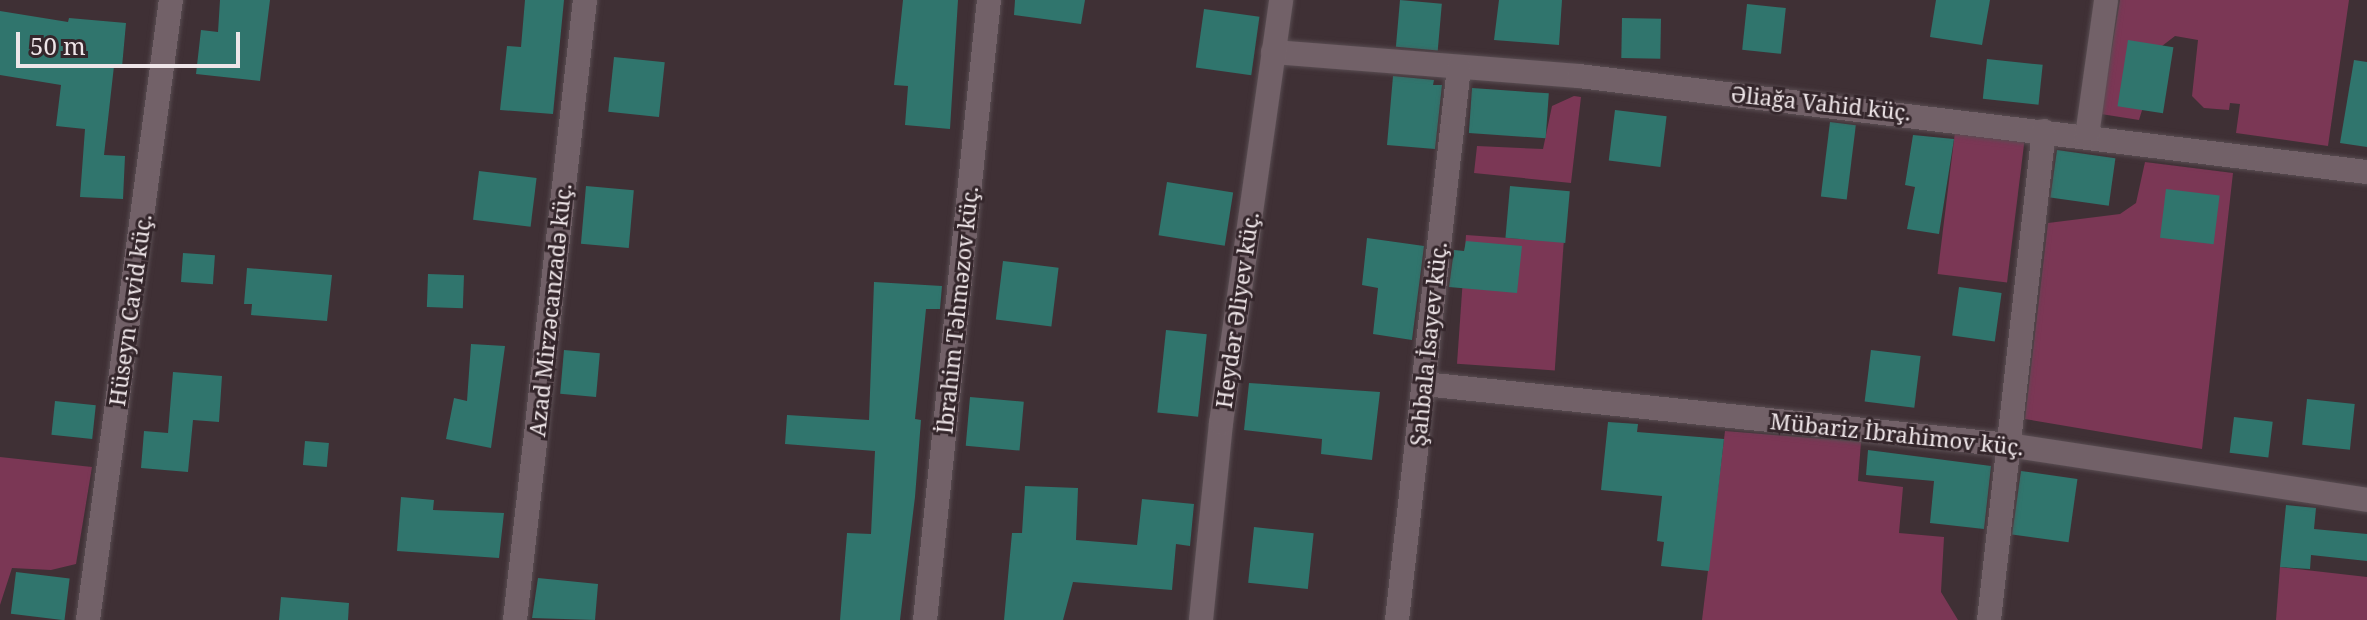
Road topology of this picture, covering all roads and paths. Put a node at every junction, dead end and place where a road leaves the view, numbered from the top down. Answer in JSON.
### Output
{"nodes":[{"id":1,"x":171,"y":0,"type":"edge"},
{"id":2,"x":585,"y":0,"type":"edge"},
{"id":3,"x":989,"y":0,"type":"edge"},
{"id":4,"x":1281,"y":0,"type":"edge"},
{"id":5,"x":2106,"y":0,"type":"edge"},
{"id":6,"x":1273,"y":52,"type":"junction"},
{"id":7,"x":1459,"y":67,"type":"junction"},
{"id":8,"x":2044,"y":131,"type":"junction"},
{"id":9,"x":2087,"y":136,"type":"junction"},
{"id":10,"x":2367,"y":172,"type":"edge"},
{"id":11,"x":1424,"y":384,"type":"junction"},
{"id":12,"x":2008,"y":445,"type":"junction"},
{"id":13,"x":2367,"y":500,"type":"edge"},
{"id":14,"x":88,"y":620,"type":"edge"},
{"id":15,"x":515,"y":620,"type":"edge"},
{"id":16,"x":925,"y":620,"type":"edge"},
{"id":17,"x":1201,"y":620,"type":"edge"},
{"id":18,"x":1397,"y":620,"type":"edge"},
{"id":19,"x":1989,"y":620,"type":"edge"}],
"edges":[{"from":1,"to":14,"type":"street","name":"Hüseyn Cavid küç."},
{"from":2,"to":15,"type":"street","name":"Azad Mirzəcanzadə küç."},
{"from":3,"to":16,"type":"street","name":"İbrahim Təhməzov küç."},
{"from":4,"to":6,"type":"street","name":"Heydər Əliyev küç."},
{"from":5,"to":9,"type":"street"},
{"from":6,"to":7,"type":"street","name":"Əliağa Vahid küç."},
{"from":6,"to":17,"type":"street","name":"Heydər Əliyev küç."},
{"from":7,"to":8,"type":"street","name":"Əliağa Vahid küç."},
{"from":7,"to":11,"type":"street","name":"Şahbala İsayev küç."},
{"from":8,"to":9,"type":"street","name":"Əliağa Vahid küç."},
{"from":8,"to":12,"type":"street"},
{"from":9,"to":10,"type":"street","name":"Əliağa Vahid küç."},
{"from":11,"to":12,"type":"street","name":"Mübariz İbrahimov küç."},
{"from":11,"to":18,"type":"street","name":"Şahbala İsayev küç."},
{"from":12,"to":13,"type":"street","name":"Mübariz İbrahimov küç."},
{"from":12,"to":19,"type":"street"}]}
